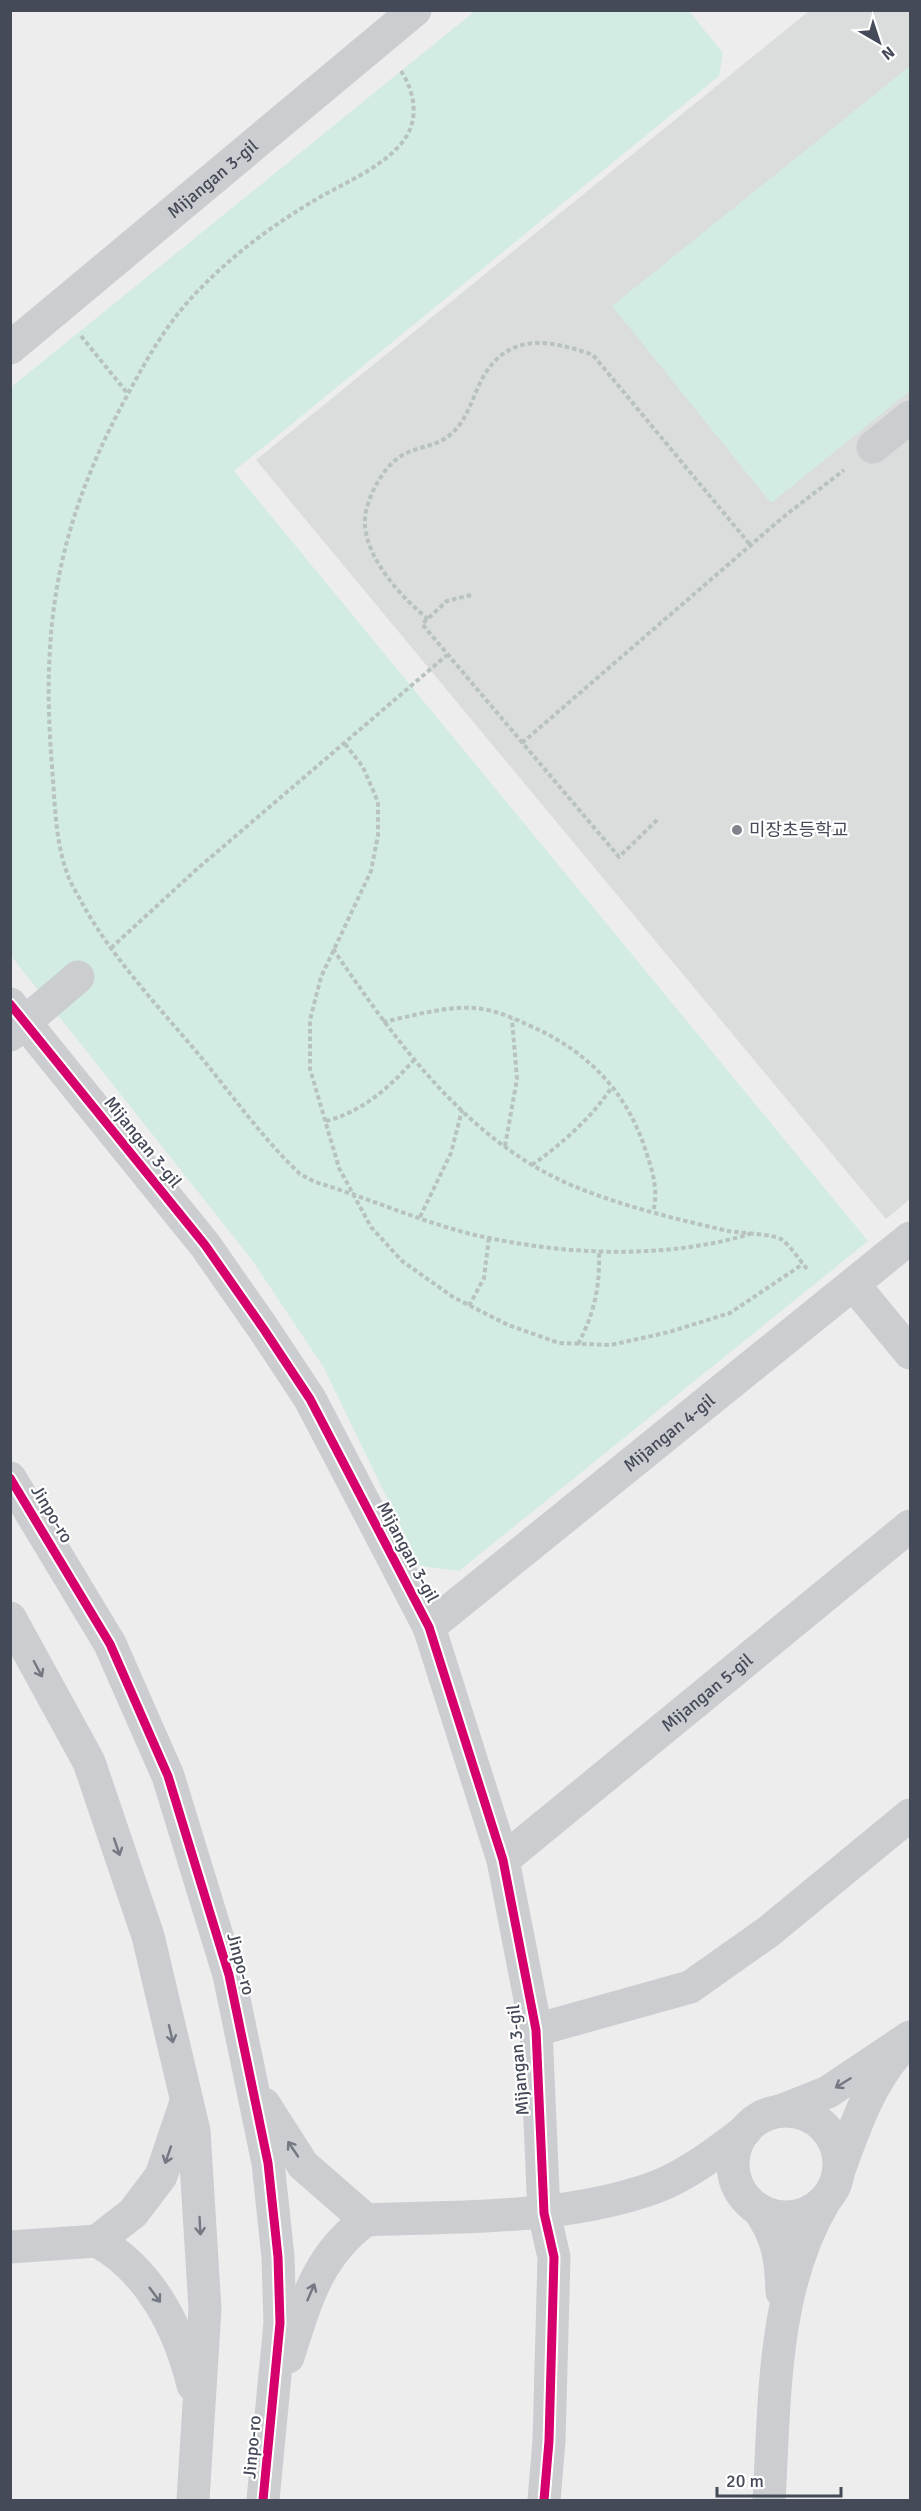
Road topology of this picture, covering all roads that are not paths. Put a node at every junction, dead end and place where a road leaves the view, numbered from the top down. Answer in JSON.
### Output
{"nodes":[{"id":1,"x":415,"y":10,"type":"edge"},
{"id":2,"x":10,"y":348,"type":"edge"},
{"id":3,"x":910,"y":417,"type":"edge"},
{"id":4,"x":873,"y":447,"type":"road end"},
{"id":5,"x":78,"y":977,"type":"road end"},
{"id":6,"x":16,"y":1020,"type":"edge"},
{"id":7,"x":910,"y":1239,"type":"edge"},
{"id":8,"x":854,"y":1285,"type":"junction"},
{"id":9,"x":910,"y":1353,"type":"edge"},
{"id":10,"x":10,"y":1478,"type":"edge"},
{"id":11,"x":910,"y":1526,"type":"edge"},
{"id":12,"x":10,"y":1618,"type":"edge"},
{"id":13,"x":429,"y":1628,"type":"junction"},
{"id":14,"x":910,"y":1815,"type":"edge"},
{"id":15,"x":503,"y":1860,"type":"junction"},
{"id":16,"x":536,"y":2030,"type":"junction"},
{"id":17,"x":910,"y":2038,"type":"edge"},
{"id":18,"x":252,"y":2083,"type":"junction"},
{"id":19,"x":187,"y":2100,"type":"junction"},
{"id":20,"x":774,"y":2112,"type":"junction"},
{"id":21,"x":745,"y":2131,"type":"junction"},
{"id":22,"x":839,"y":2170,"type":"junction"},
{"id":23,"x":619,"y":2196,"type":"junction"},
{"id":24,"x":824,"y":2202,"type":"junction"},
{"id":25,"x":751,"y":2204,"type":"junction"},
{"id":26,"x":544,"y":2213,"type":"junction"},
{"id":27,"x":366,"y":2220,"type":"junction"},
{"id":28,"x":97,"y":2241,"type":"junction"},
{"id":29,"x":10,"y":2247,"type":"edge"},
{"id":30,"x":783,"y":2321,"type":"junction"},
{"id":31,"x":272,"y":2407,"type":"junction"},
{"id":32,"x":199,"y":2408,"type":"junction"},
{"id":33,"x":193,"y":2500,"type":"edge"},
{"id":34,"x":263,"y":2500,"type":"edge"},
{"id":35,"x":544,"y":2500,"type":"edge"},
{"id":36,"x":769,"y":2500,"type":"edge"}],
"edges":[{"from":1,"to":2,"type":"street","name":"Mijangan 3-gil"},
{"from":3,"to":4,"type":"street"},
{"from":5,"to":6,"type":"street"},
{"from":6,"to":13,"type":"street","name":"Mijangan 3-gil"},
{"from":7,"to":8,"type":"street","name":"Mijangan 4-gil"},
{"from":8,"to":9,"type":"street"},
{"from":8,"to":13,"type":"street","name":"Mijangan 4-gil"},
{"from":10,"to":18,"type":"street","name":"Jinpo-ro"},
{"from":11,"to":15,"type":"street","name":"Mijangan 5-gil"},
{"from":12,"to":19,"type":"street","one_way":true},
{"from":13,"to":15,"type":"street","name":"Mijangan 3-gil"},
{"from":14,"to":16,"type":"street"},
{"from":15,"to":16,"type":"street","name":"Mijangan 3-gil"},
{"from":16,"to":26,"type":"street","name":"Mijangan 3-gil"},
{"from":17,"to":20,"type":"street","one_way":true},
{"from":17,"to":22,"type":"street"},
{"from":27,"to":18,"type":"street","one_way":true},
{"from":18,"to":31,"type":"street","name":"Jinpo-ro"},
{"from":19,"to":28,"type":"street","one_way":true},
{"from":19,"to":32,"type":"street","one_way":true},
{"from":20,"to":21,"type":"street"},
{"from":20,"to":22,"type":"street"},
{"from":21,"to":23,"type":"street"},
{"from":21,"to":25,"type":"street"},
{"from":22,"to":24,"type":"street"},
{"from":23,"to":25,"type":"street"},
{"from":23,"to":26,"type":"street"},
{"from":24,"to":25,"type":"street"},
{"from":24,"to":30,"type":"street"},
{"from":25,"to":30,"type":"street"},
{"from":26,"to":27,"type":"street"},
{"from":26,"to":35,"type":"street","name":"Mijangan 3-gil"},
{"from":31,"to":27,"type":"street","one_way":true},
{"from":28,"to":29,"type":"street"},
{"from":28,"to":32,"type":"street","one_way":true},
{"from":30,"to":36,"type":"street"},
{"from":31,"to":34,"type":"street","name":"Jinpo-ro"},
{"from":32,"to":33,"type":"street"}]}
